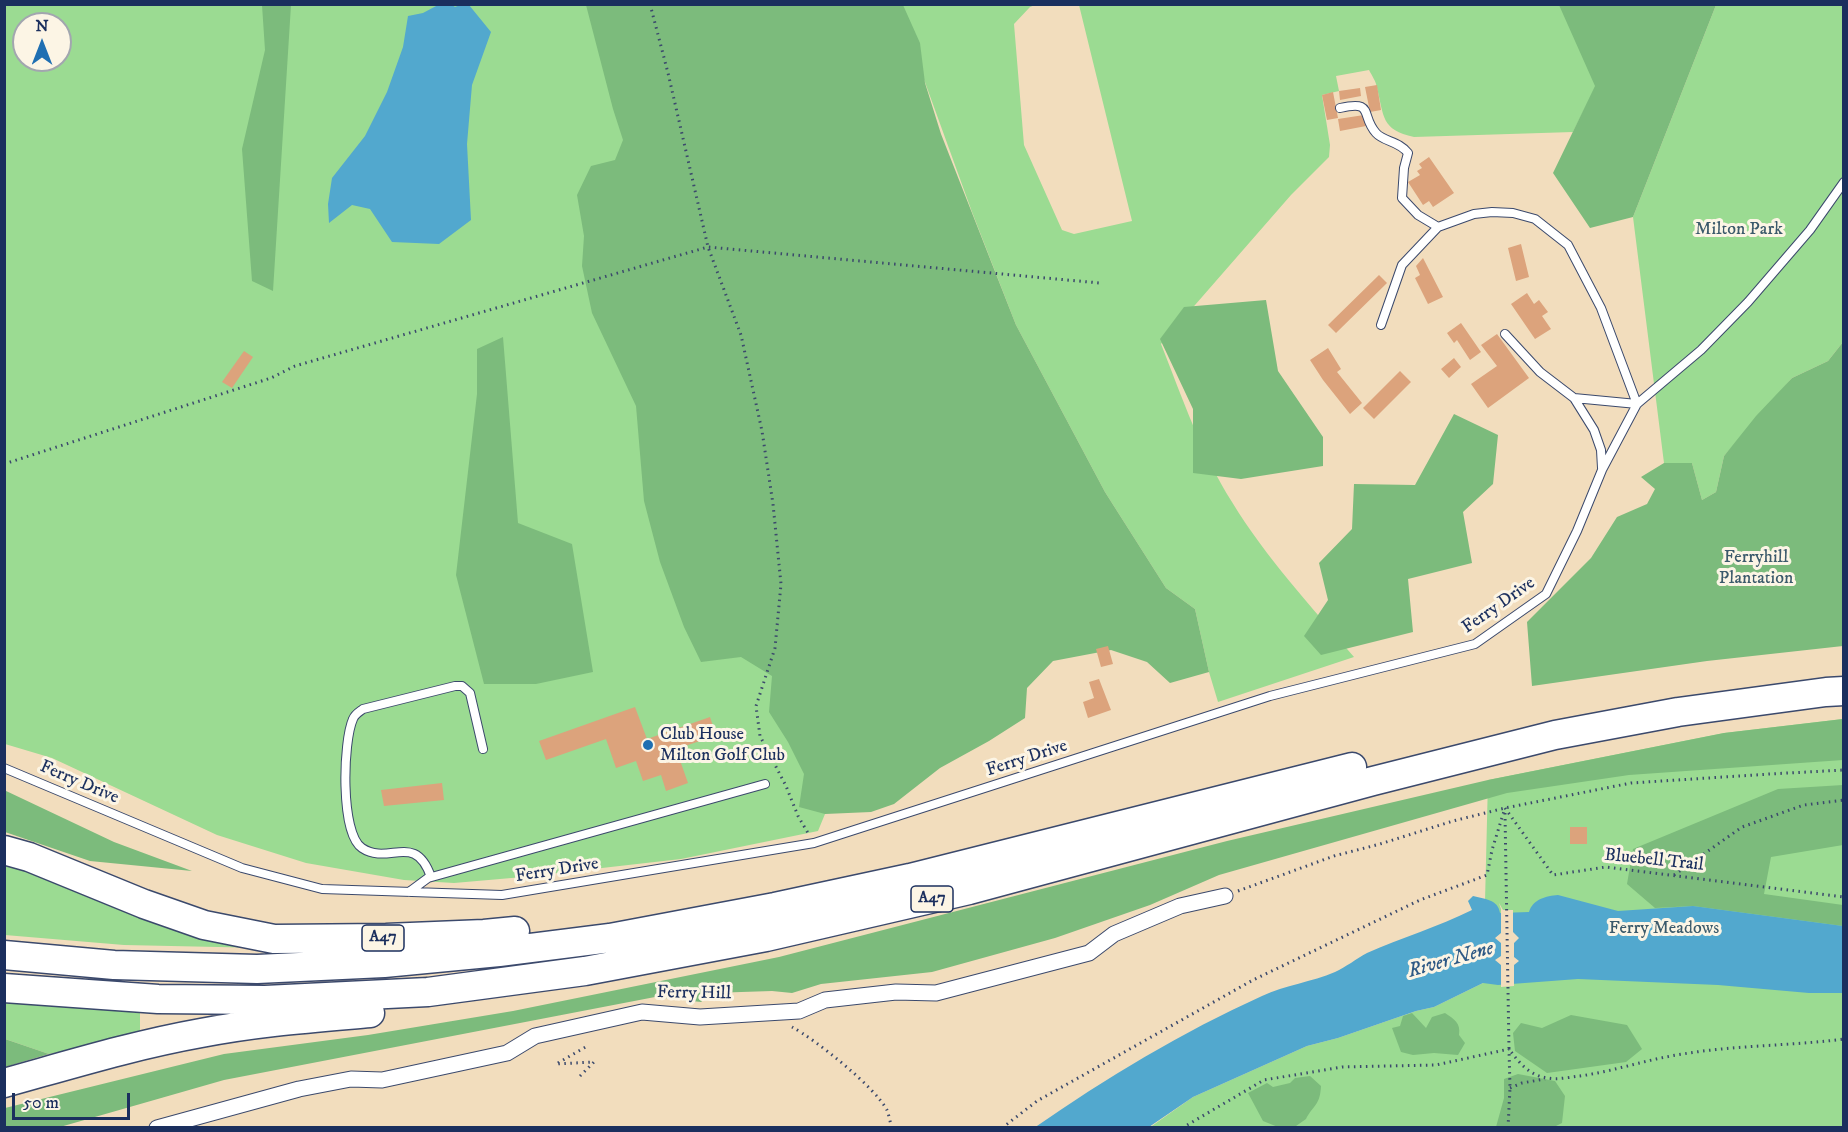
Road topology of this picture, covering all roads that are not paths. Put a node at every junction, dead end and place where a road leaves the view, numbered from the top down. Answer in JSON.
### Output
{"nodes":[{"id":1,"x":1340,"y":108,"type":"dead end"},
{"id":2,"x":1844,"y":182,"type":"edge"},
{"id":3,"x":1438,"y":227,"type":"junction"},
{"id":4,"x":1381,"y":325,"type":"dead end"},
{"id":5,"x":1505,"y":334,"type":"dead end"},
{"id":6,"x":1574,"y":398,"type":"junction"},
{"id":7,"x":1637,"y":404,"type":"junction"},
{"id":8,"x":1602,"y":470,"type":"junction"},
{"id":9,"x":1844,"y":674,"type":"edge"},
{"id":10,"x":1844,"y":691,"type":"edge"},
{"id":11,"x":483,"y":749,"type":"dead end"},
{"id":12,"x":4,"y":768,"type":"edge"},
{"id":13,"x":765,"y":784,"type":"dead end"},
{"id":14,"x":4,"y":850,"type":"edge"},
{"id":15,"x":431,"y":877,"type":"junction"},
{"id":16,"x":409,"y":892,"type":"junction"},
{"id":17,"x":1225,"y":896,"type":"road end"},
{"id":18,"x":775,"y":907,"type":"junction"},
{"id":19,"x":766,"y":937,"type":"junction"},
{"id":20,"x":4,"y":955,"type":"edge"},
{"id":21,"x":4,"y":988,"type":"edge"},
{"id":22,"x":4,"y":1083,"type":"edge"},
{"id":23,"x":157,"y":1128,"type":"edge"}],
"edges":[{"from":1,"to":3,"type":"lane"},
{"from":2,"to":7,"type":"lane","name":"Ferry Drive"},
{"from":3,"to":4,"type":"lane"},
{"from":3,"to":7,"type":"lane"},
{"from":5,"to":6,"type":"lane"},
{"from":6,"to":7,"type":"lane"},
{"from":6,"to":8,"type":"lane"},
{"from":7,"to":8,"type":"lane","name":"Ferry Drive"},
{"from":8,"to":16,"type":"lane","name":"Ferry Drive"},
{"from":9,"to":18,"type":"highway","number":"A47"},
{"from":10,"to":19,"type":"highway","number":"A47"},
{"from":11,"to":15,"type":"lane"},
{"from":12,"to":16,"type":"lane","name":"Ferry Drive"},
{"from":13,"to":15,"type":"lane"},
{"from":14,"to":18,"type":"highway","number":"A47"},
{"from":15,"to":16,"type":"lane"},
{"from":17,"to":23,"type":"street","name":"Ferry Hill"},
{"from":18,"to":20,"type":"highway","number":"A47"},
{"from":19,"to":21,"type":"highway","number":"A47"},
{"from":19,"to":22,"type":"highway","number":"A47"}]}
